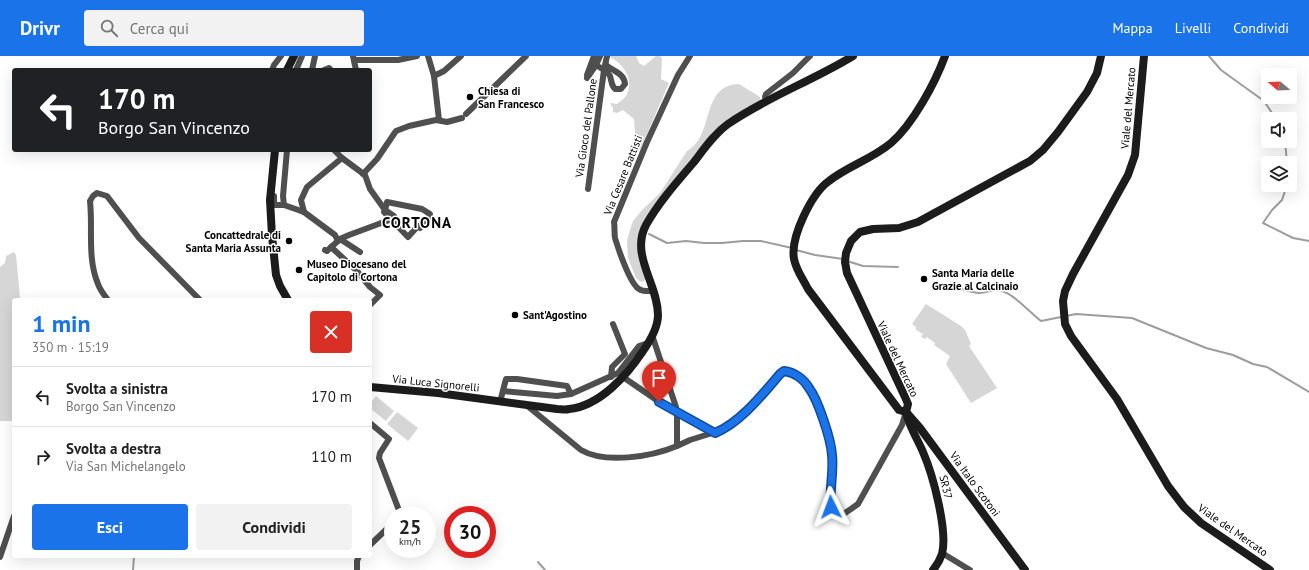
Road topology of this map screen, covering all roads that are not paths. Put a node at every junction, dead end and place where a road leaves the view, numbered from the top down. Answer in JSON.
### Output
{"nodes":[{"id":1,"x":281,"y":56,"type":"edge"},
{"id":2,"x":295,"y":56,"type":"edge"},
{"id":3,"x":315,"y":56,"type":"edge"},
{"id":4,"x":417,"y":56,"type":"edge"},
{"id":5,"x":428,"y":56,"type":"edge"},
{"id":6,"x":461,"y":56,"type":"edge"},
{"id":7,"x":526,"y":56,"type":"edge"},
{"id":8,"x":690,"y":56,"type":"edge"},
{"id":9,"x":810,"y":56,"type":"edge"},
{"id":10,"x":853,"y":56,"type":"edge"},
{"id":11,"x":945,"y":56,"type":"edge"},
{"id":12,"x":1101,"y":56,"type":"edge"},
{"id":13,"x":1144,"y":56,"type":"edge"},
{"id":14,"x":607,"y":57,"type":"edge"},
{"id":15,"x":353,"y":58,"type":"edge"},
{"id":16,"x":597,"y":59,"type":"edge"},
{"id":17,"x":605,"y":67,"type":"junction"},
{"id":18,"x":273,"y":68,"type":"edge"},
{"id":19,"x":291,"y":68,"type":"edge"},
{"id":20,"x":313,"y":68,"type":"edge"},
{"id":21,"x":356,"y":68,"type":"edge"},
{"id":22,"x":434,"y":76,"type":"junction"},
{"id":23,"x":767,"y":101,"type":"junction"},
{"id":24,"x":439,"y":120,"type":"junction"},
{"id":25,"x":275,"y":152,"type":"edge"},
{"id":26,"x":279,"y":152,"type":"edge"},
{"id":27,"x":287,"y":152,"type":"edge"},
{"id":28,"x":336,"y":152,"type":"edge"},
{"id":29,"x":342,"y":158,"type":"junction"},
{"id":30,"x":363,"y":174,"type":"junction"},
{"id":31,"x":588,"y":189,"type":"dead end"},
{"id":32,"x":284,"y":204,"type":"junction"},
{"id":33,"x":385,"y":210,"type":"junction"},
{"id":34,"x":304,"y":212,"type":"junction"},
{"id":35,"x":392,"y":219,"type":"junction"},
{"id":36,"x":339,"y":240,"type":"junction"},
{"id":37,"x":360,"y":252,"type":"dead end"},
{"id":38,"x":654,"y":291,"type":"junction"},
{"id":39,"x":107,"y":298,"type":"edge"},
{"id":40,"x":198,"y":298,"type":"edge"},
{"id":41,"x":287,"y":298,"type":"edge"},
{"id":42,"x":372,"y":303,"type":"edge"},
{"id":43,"x":613,"y":324,"type":"dead end"},
{"id":44,"x":650,"y":339,"type":"junction"},
{"id":45,"x":611,"y":376,"type":"junction"},
{"id":46,"x":623,"y":378,"type":"junction"},
{"id":47,"x":372,"y":387,"type":"edge"},
{"id":48,"x":503,"y":391,"type":"junction"},
{"id":49,"x":571,"y":394,"type":"junction"},
{"id":50,"x":500,"y":402,"type":"junction"},
{"id":51,"x":525,"y":404,"type":"junction"},
{"id":52,"x":906,"y":412,"type":"junction"},
{"id":53,"x":677,"y":413,"type":"junction"},
{"id":54,"x":372,"y":425,"type":"edge"},
{"id":55,"x":715,"y":433,"type":"junction"},
{"id":56,"x":677,"y":446,"type":"junction"},
{"id":57,"x":397,"y":506,"type":"edge"},
{"id":58,"x":12,"y":522,"type":"edge"},
{"id":59,"x":384,"y":532,"type":"edge"},
{"id":60,"x":372,"y":543,"type":"edge"},
{"id":61,"x":942,"y":553,"type":"junction"},
{"id":62,"x":0,"y":558,"type":"edge"},
{"id":63,"x":358,"y":558,"type":"edge"},
{"id":64,"x":357,"y":570,"type":"edge"},
{"id":65,"x":933,"y":570,"type":"edge"},
{"id":66,"x":970,"y":570,"type":"edge"},
{"id":67,"x":1025,"y":570,"type":"edge"},
{"id":68,"x":1270,"y":570,"type":"edge"}],
"edges":[{"from":1,"to":18,"type":"street"},
{"from":2,"to":19,"type":"main road"},
{"from":3,"to":20,"type":"street"},
{"from":4,"to":15,"type":"street"},
{"from":5,"to":22,"type":"street"},
{"from":6,"to":22,"type":"street"},
{"from":7,"to":24,"type":"street"},
{"from":8,"to":38,"type":"street","name":"Via Cesare Battisti"},
{"from":9,"to":23,"type":"street"},
{"from":10,"to":23,"type":"main road"},
{"from":11,"to":52,"type":"main road","name":"Viale del Mercato"},
{"from":12,"to":52,"type":"main road","name":"Viale del Mercato"},
{"from":13,"to":68,"type":"main road","name":"Viale del Mercato"},
{"from":14,"to":17,"type":"street","name":"Via Gioco del Pallone"},
{"from":15,"to":21,"type":"street"},
{"from":16,"to":16,"type":"street"},
{"from":16,"to":17,"type":"street"},
{"from":17,"to":31,"type":"street","name":"Via Gioco del Pallone"},
{"from":22,"to":24,"type":"street"},
{"from":23,"to":38,"type":"main road"},
{"from":24,"to":30,"type":"street"},
{"from":25,"to":41,"type":"main road"},
{"from":26,"to":32,"type":"street"},
{"from":27,"to":32,"type":"street"},
{"from":28,"to":29,"type":"street"},
{"from":29,"to":30,"type":"street"},
{"from":29,"to":34,"type":"street"},
{"from":30,"to":33,"type":"street"},
{"from":32,"to":34,"type":"street"},
{"from":33,"to":35,"type":"street"},
{"from":33,"to":35,"type":"street"},
{"from":34,"to":36,"type":"street"},
{"from":35,"to":36,"type":"street"},
{"from":36,"to":37,"type":"street"},
{"from":36,"to":42,"type":"street"},
{"from":38,"to":44,"type":"main road"},
{"from":39,"to":40,"type":"street"},
{"from":43,"to":45,"type":"street"},
{"from":44,"to":45,"type":"street"},
{"from":44,"to":46,"type":"main road"},
{"from":44,"to":53,"type":"street"},
{"from":45,"to":49,"type":"street"},
{"from":46,"to":51,"type":"main road"},
{"from":46,"to":53,"type":"street"},
{"from":47,"to":50,"type":"main road","name":"Via Luca Signorelli"},
{"from":48,"to":49,"type":"street"},
{"from":48,"to":49,"type":"street"},
{"from":48,"to":50,"type":"street"},
{"from":50,"to":51,"type":"main road"},
{"from":51,"to":56,"type":"street"},
{"from":52,"to":55,"type":"street"},
{"from":52,"to":61,"type":"main road","name":"SR37"},
{"from":52,"to":67,"type":"main road","name":"Via Italo Scotoni"},
{"from":53,"to":55,"type":"street"},
{"from":53,"to":56,"type":"street"},
{"from":54,"to":57,"type":"street"},
{"from":55,"to":56,"type":"street"},
{"from":58,"to":62,"type":"street"},
{"from":59,"to":60,"type":"street"},
{"from":61,"to":65,"type":"main road","name":"SR37"},
{"from":61,"to":66,"type":"street"},
{"from":63,"to":64,"type":"street"}]}
